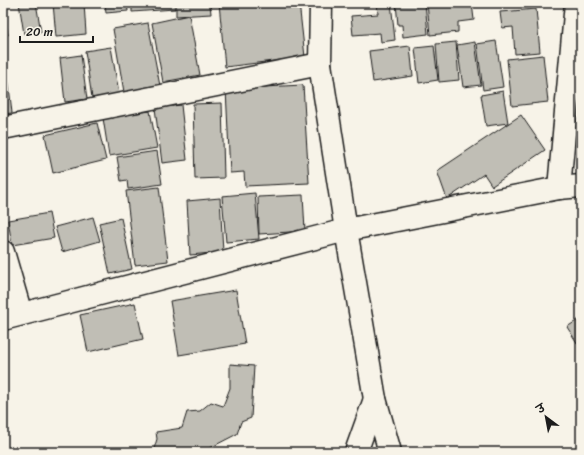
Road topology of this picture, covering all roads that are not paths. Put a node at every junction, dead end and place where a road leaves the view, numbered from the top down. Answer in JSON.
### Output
{"nodes":[{"id":1,"x":321,"y":3,"type":"edge"},
{"id":2,"x":576,"y":3,"type":"edge"},
{"id":3,"x":320,"y":64,"type":"junction"},
{"id":4,"x":3,"y":128,"type":"edge"},
{"id":5,"x":581,"y":186,"type":"edge"},
{"id":6,"x":559,"y":188,"type":"junction"},
{"id":7,"x":346,"y":230,"type":"junction"},
{"id":8,"x":3,"y":252,"type":"edge"},
{"id":9,"x":12,"y":317,"type":"edge"},
{"id":10,"x":376,"y":399,"type":"junction"},
{"id":11,"x":356,"y":452,"type":"edge"},
{"id":12,"x":390,"y":452,"type":"edge"}],
"edges":[{"from":1,"to":3,"type":"street"},
{"from":2,"to":6,"type":"street"},
{"from":3,"to":4,"type":"street"},
{"from":3,"to":7,"type":"street"},
{"from":5,"to":6,"type":"street"},
{"from":6,"to":7,"type":"street"},
{"from":7,"to":9,"type":"street"},
{"from":7,"to":10,"type":"street"},
{"from":8,"to":9,"type":"street"},
{"from":10,"to":11,"type":"street"},
{"from":10,"to":12,"type":"street"}]}
